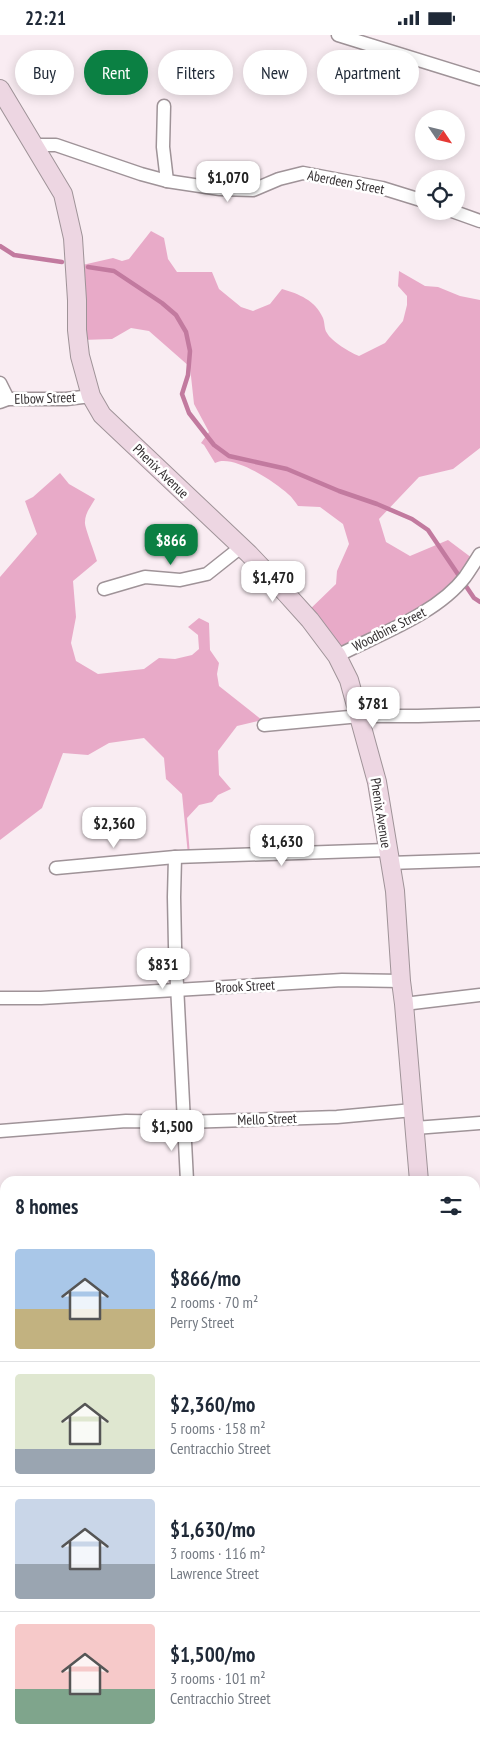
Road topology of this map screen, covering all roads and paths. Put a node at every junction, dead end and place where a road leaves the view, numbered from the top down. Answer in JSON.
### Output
{"nodes":[{"id":1,"x":338,"y":35,"type":"edge"},
{"id":2,"x":480,"y":79,"type":"edge"},
{"id":3,"x":0,"y":89,"type":"edge"},
{"id":4,"x":164,"y":106,"type":"dead end"},
{"id":5,"x":35,"y":145,"type":"junction"},
{"id":6,"x":168,"y":181,"type":"junction"},
{"id":7,"x":415,"y":198,"type":"edge"},
{"id":8,"x":465,"y":216,"type":"edge"},
{"id":9,"x":480,"y":221,"type":"edge"},
{"id":10,"x":0,"y":383,"type":"edge"},
{"id":11,"x":91,"y":396,"type":"junction"},
{"id":12,"x":4,"y":401,"type":"edge"},
{"id":13,"x":241,"y":547,"type":"junction"},
{"id":14,"x":480,"y":554,"type":"edge"},
{"id":15,"x":104,"y":589,"type":"dead end"},
{"id":16,"x":337,"y":656,"type":"junction"},
{"id":17,"x":480,"y":714,"type":"edge"},
{"id":18,"x":360,"y":716,"type":"junction"},
{"id":19,"x":264,"y":725,"type":"dead end"},
{"id":20,"x":176,"y":857,"type":"junction"},
{"id":21,"x":388,"y":857,"type":"junction"},
{"id":22,"x":480,"y":860,"type":"edge"},
{"id":23,"x":56,"y":868,"type":"dead end"},
{"id":24,"x":401,"y":981,"type":"junction"},
{"id":25,"x":177,"y":990,"type":"junction"},
{"id":26,"x":480,"y":995,"type":"edge"},
{"id":27,"x":0,"y":998,"type":"edge"},
{"id":28,"x":404,"y":1003,"type":"junction"},
{"id":29,"x":414,"y":1110,"type":"junction"},
{"id":30,"x":184,"y":1121,"type":"junction"},
{"id":31,"x":480,"y":1123,"type":"edge"},
{"id":32,"x":415,"y":1128,"type":"junction"},
{"id":33,"x":0,"y":1131,"type":"edge"},
{"id":34,"x":187,"y":1176,"type":"edge"},
{"id":35,"x":419,"y":1176,"type":"edge"}],
"edges":[{"from":1,"to":2,"type":"street"},
{"from":3,"to":5,"type":"main road","name":"Phenix Avenue"},
{"from":4,"to":6,"type":"street"},
{"from":5,"to":6,"type":"street","name":"Aberdeen Street"},
{"from":5,"to":11,"type":"main road","name":"Phenix Avenue"},
{"from":6,"to":7,"type":"street","name":"Aberdeen Street"},
{"from":8,"to":9,"type":"street"},
{"from":10,"to":12,"type":"street"},
{"from":11,"to":12,"type":"street","name":"Elbow Street"},
{"from":11,"to":13,"type":"main road","name":"Phenix Avenue"},
{"from":13,"to":15,"type":"street"},
{"from":13,"to":16,"type":"main road","name":"Phenix Avenue"},
{"from":14,"to":16,"type":"street","name":"Woodbine Street"},
{"from":16,"to":18,"type":"main road","name":"Phenix Avenue"},
{"from":17,"to":18,"type":"street"},
{"from":18,"to":19,"type":"street"},
{"from":18,"to":21,"type":"main road","name":"Phenix Avenue"},
{"from":20,"to":21,"type":"street"},
{"from":20,"to":23,"type":"street"},
{"from":20,"to":25,"type":"street"},
{"from":21,"to":22,"type":"street"},
{"from":21,"to":24,"type":"main road","name":"Phenix Avenue"},
{"from":24,"to":25,"type":"street","name":"Brook Street"},
{"from":24,"to":28,"type":"main road","name":"Phenix Avenue"},
{"from":25,"to":27,"type":"street","name":"Brook Street"},
{"from":25,"to":30,"type":"street"},
{"from":26,"to":28,"type":"street"},
{"from":28,"to":29,"type":"main road","name":"Phenix Avenue"},
{"from":29,"to":30,"type":"street","name":"Mello Street"},
{"from":29,"to":32,"type":"main road","name":"Phenix Avenue"},
{"from":30,"to":33,"type":"street","name":"Mello Street"},
{"from":30,"to":34,"type":"street"},
{"from":31,"to":32,"type":"street"},
{"from":32,"to":35,"type":"main road","name":"Phenix Avenue"}]}
